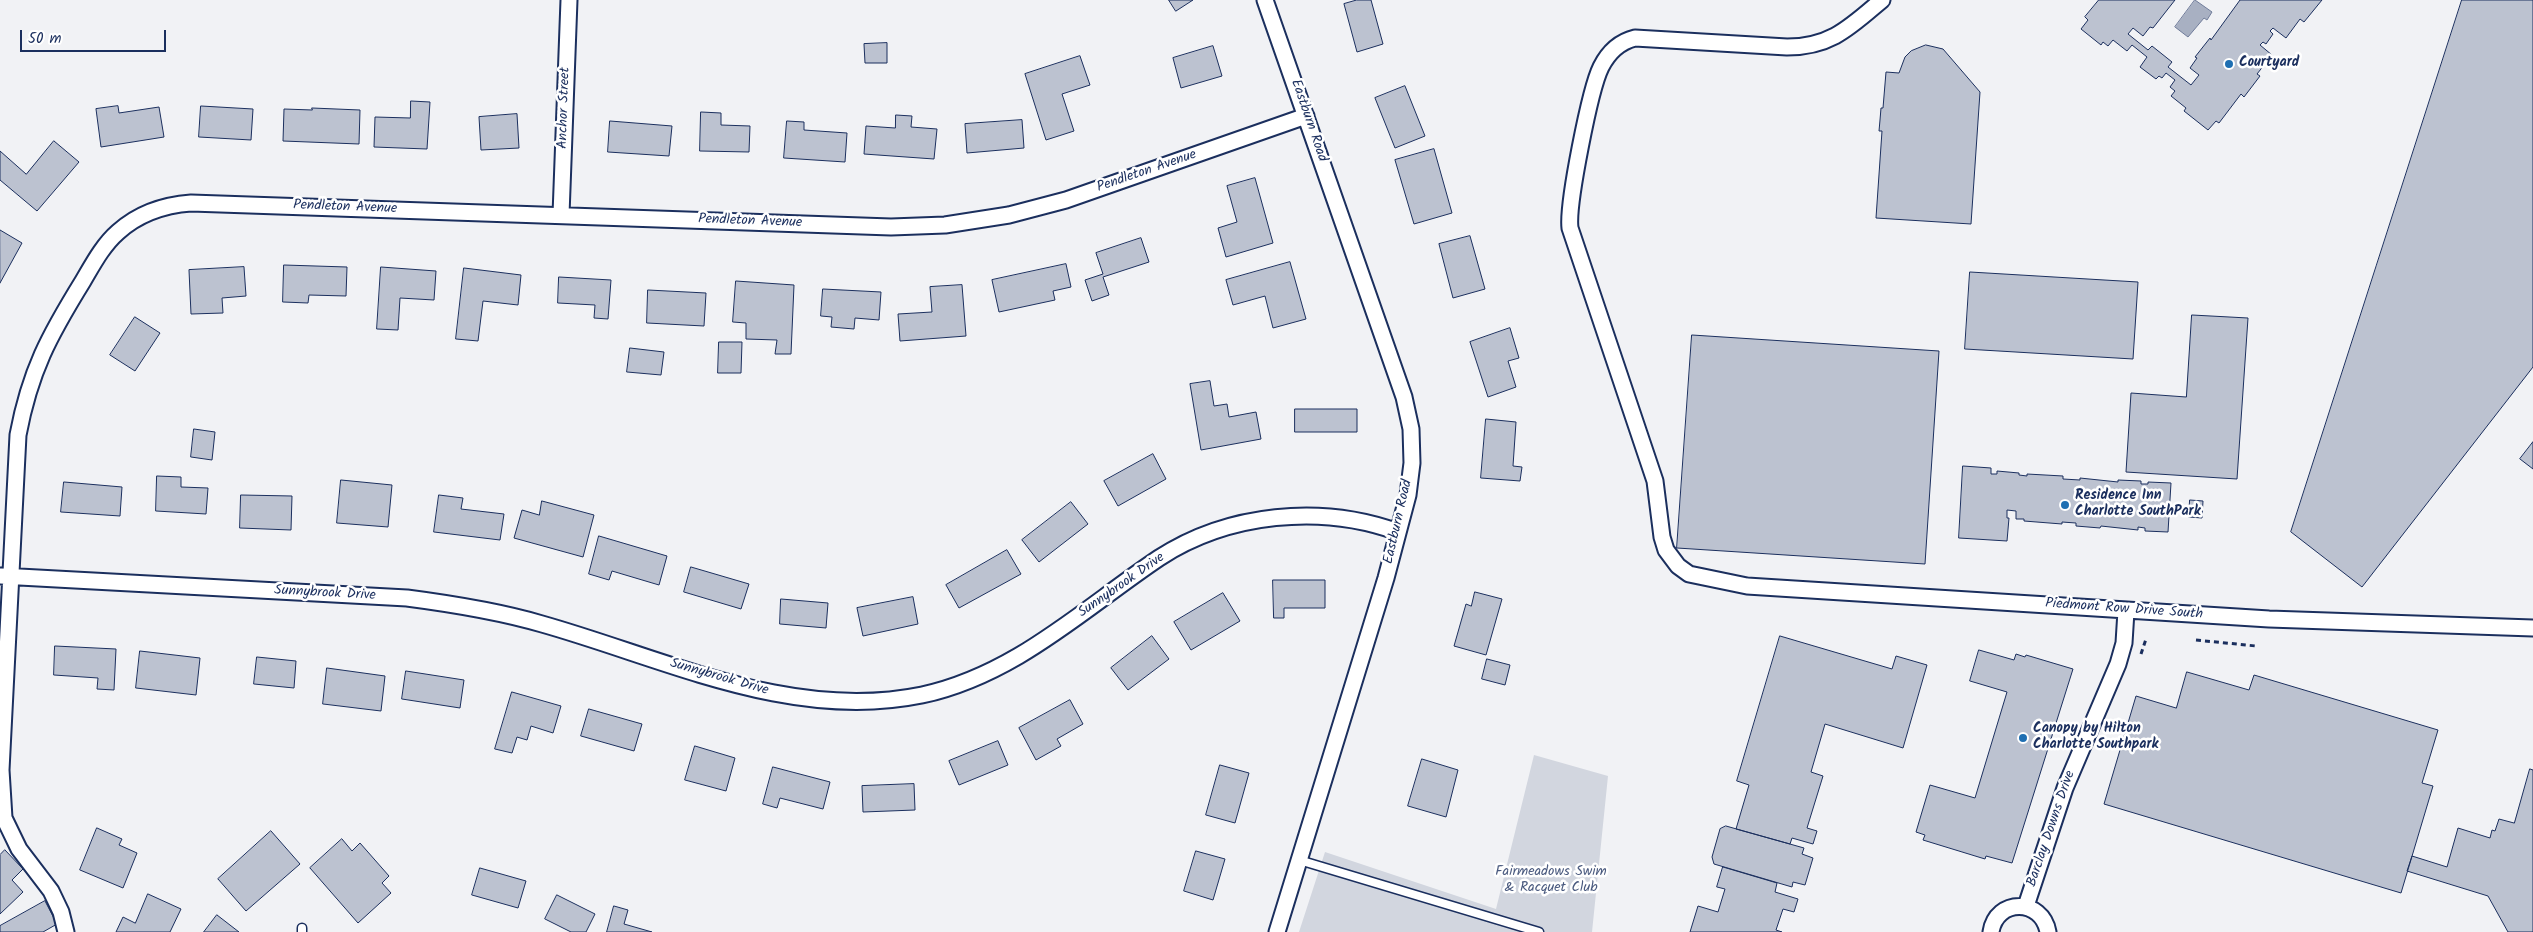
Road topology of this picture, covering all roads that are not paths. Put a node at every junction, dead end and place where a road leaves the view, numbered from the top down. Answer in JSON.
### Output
{"nodes":[{"id":1,"x":569,"y":0,"type":"edge"},
{"id":2,"x":1265,"y":0,"type":"edge"},
{"id":3,"x":1882,"y":0,"type":"edge"},
{"id":4,"x":1306,"y":116,"type":"junction"},
{"id":5,"x":561,"y":215,"type":"junction"},
{"id":6,"x":1398,"y":532,"type":"junction"},
{"id":7,"x":5,"y":577,"type":"edge"},
{"id":8,"x":2126,"y":611,"type":"junction"},
{"id":9,"x":2533,"y":628,"type":"edge"},
{"id":10,"x":1299,"y":860,"type":"junction"},
{"id":11,"x":2026,"y":906,"type":"junction"},
{"id":12,"x":66,"y":932,"type":"edge"},
{"id":13,"x":1277,"y":932,"type":"edge"},
{"id":14,"x":1539,"y":932,"type":"edge"},
{"id":15,"x":1991,"y":932,"type":"edge"},
{"id":16,"x":2048,"y":932,"type":"edge"}],
"edges":[{"from":1,"to":5,"type":"street","name":"Anchor Street"},
{"from":2,"to":4,"type":"street","name":"Eastburn Road"},
{"from":3,"to":8,"type":"street","name":"Piedmont Row Drive South"},
{"from":4,"to":5,"type":"street","name":"Pendleton Avenue"},
{"from":4,"to":6,"type":"street","name":"Eastburn Road"},
{"from":5,"to":7,"type":"street","name":"Pendleton Avenue"},
{"from":6,"to":7,"type":"street","name":"Sunnybrook Drive"},
{"from":6,"to":10,"type":"street","name":"Eastburn Road"},
{"from":7,"to":12,"type":"street","name":"Pendleton Avenue"},
{"from":8,"to":9,"type":"street","name":"Piedmont Row Drive South"},
{"from":8,"to":11,"type":"street","name":"Barclay Downs Drive"},
{"from":10,"to":13,"type":"street","name":"Eastburn Road"},
{"from":10,"to":14,"type":"lane"},
{"from":11,"to":15,"type":"street","name":"Barclay Downs Drive"},
{"from":11,"to":16,"type":"street","name":"Barclay Downs Drive"}]}
